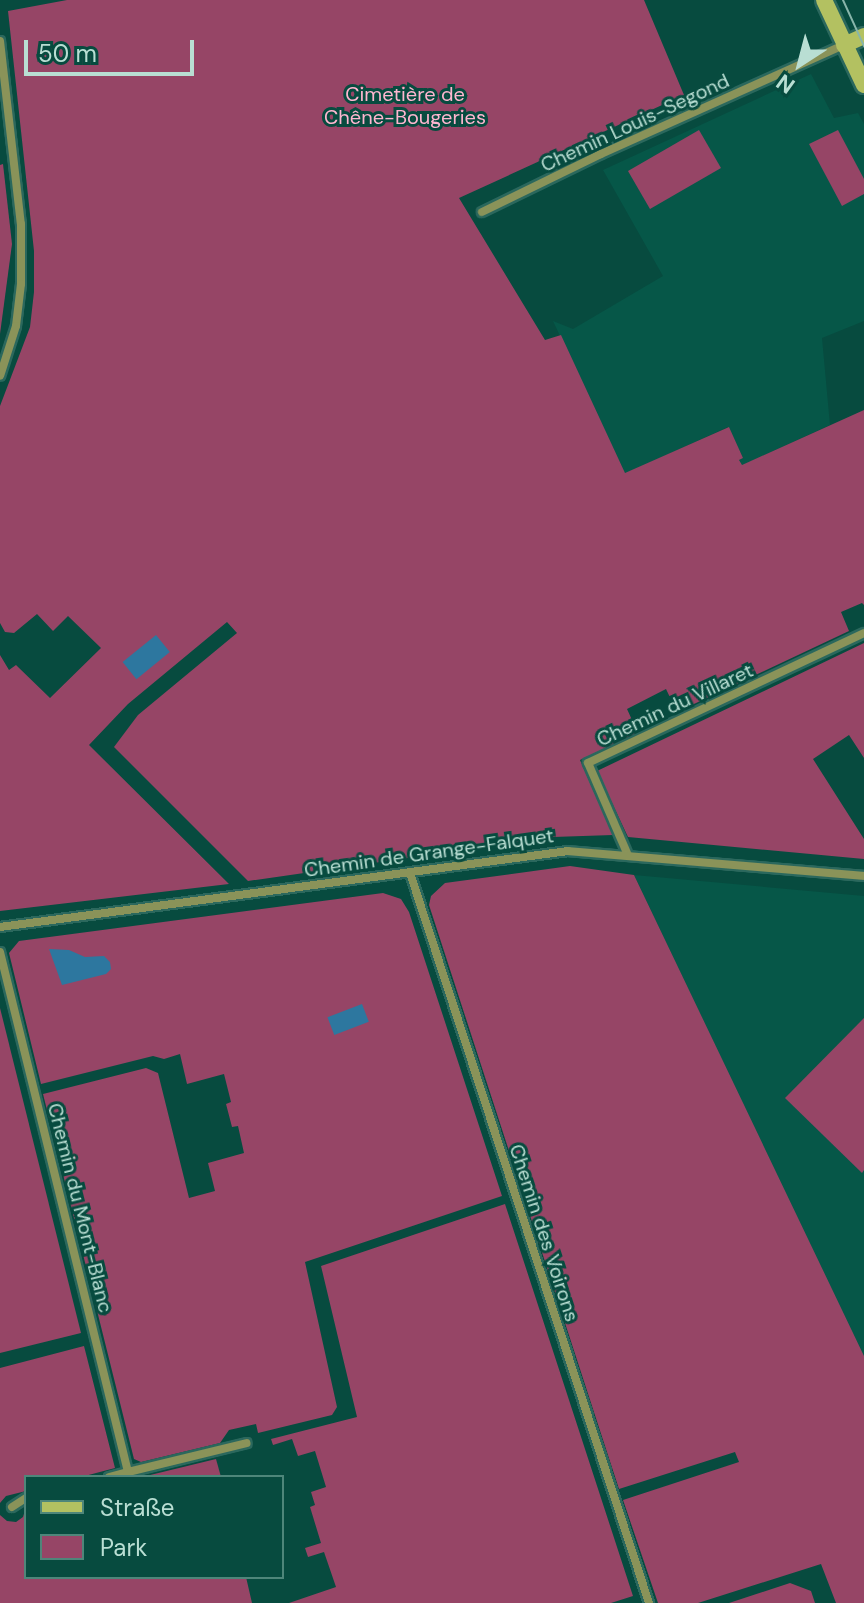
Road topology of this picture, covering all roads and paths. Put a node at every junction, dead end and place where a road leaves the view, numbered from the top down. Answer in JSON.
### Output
{"nodes":[{"id":1,"x":824,"y":0,"type":"edge"},
{"id":2,"x":864,"y":36,"type":"edge"},
{"id":3,"x":0,"y":41,"type":"edge"},
{"id":4,"x":844,"y":45,"type":"junction"},
{"id":5,"x":864,"y":85,"type":"edge"},
{"id":6,"x":482,"y":212,"type":"dead end"},
{"id":7,"x":0,"y":376,"type":"edge"},
{"id":8,"x":864,"y":633,"type":"edge"},
{"id":9,"x":627,"y":853,"type":"junction"},
{"id":10,"x":410,"y":873,"type":"junction"},
{"id":11,"x":864,"y":876,"type":"edge"},
{"id":12,"x":0,"y":927,"type":"edge"},
{"id":13,"x":0,"y":952,"type":"edge"},
{"id":14,"x":247,"y":1443,"type":"dead end"},
{"id":15,"x":128,"y":1472,"type":"junction"},
{"id":16,"x":117,"y":1475,"type":"edge"},
{"id":17,"x":24,"y":1499,"type":"edge"},
{"id":18,"x":12,"y":1507,"type":"dead end"},
{"id":19,"x":649,"y":1603,"type":"edge"}],
"edges":[{"from":1,"to":4,"type":"main road"},
{"from":2,"to":4,"type":"main road"},
{"from":3,"to":7,"type":"street"},
{"from":4,"to":5,"type":"main road"},
{"from":4,"to":6,"type":"street","name":"Chemin Louis-Segond"},
{"from":8,"to":9,"type":"street","name":"Chemin du Villaret"},
{"from":9,"to":10,"type":"street","name":"Chemin de Grange-Falquet"},
{"from":9,"to":11,"type":"street","name":"Chemin de Grange-Falquet"},
{"from":10,"to":12,"type":"street","name":"Chemin de Grange-Falquet"},
{"from":10,"to":19,"type":"street","name":"Chemin des Voirons"},
{"from":13,"to":15,"type":"street","name":"Chemin du Mont-Blanc"},
{"from":14,"to":15,"type":"street"},
{"from":15,"to":16,"type":"street"},
{"from":17,"to":18,"type":"street"}]}
